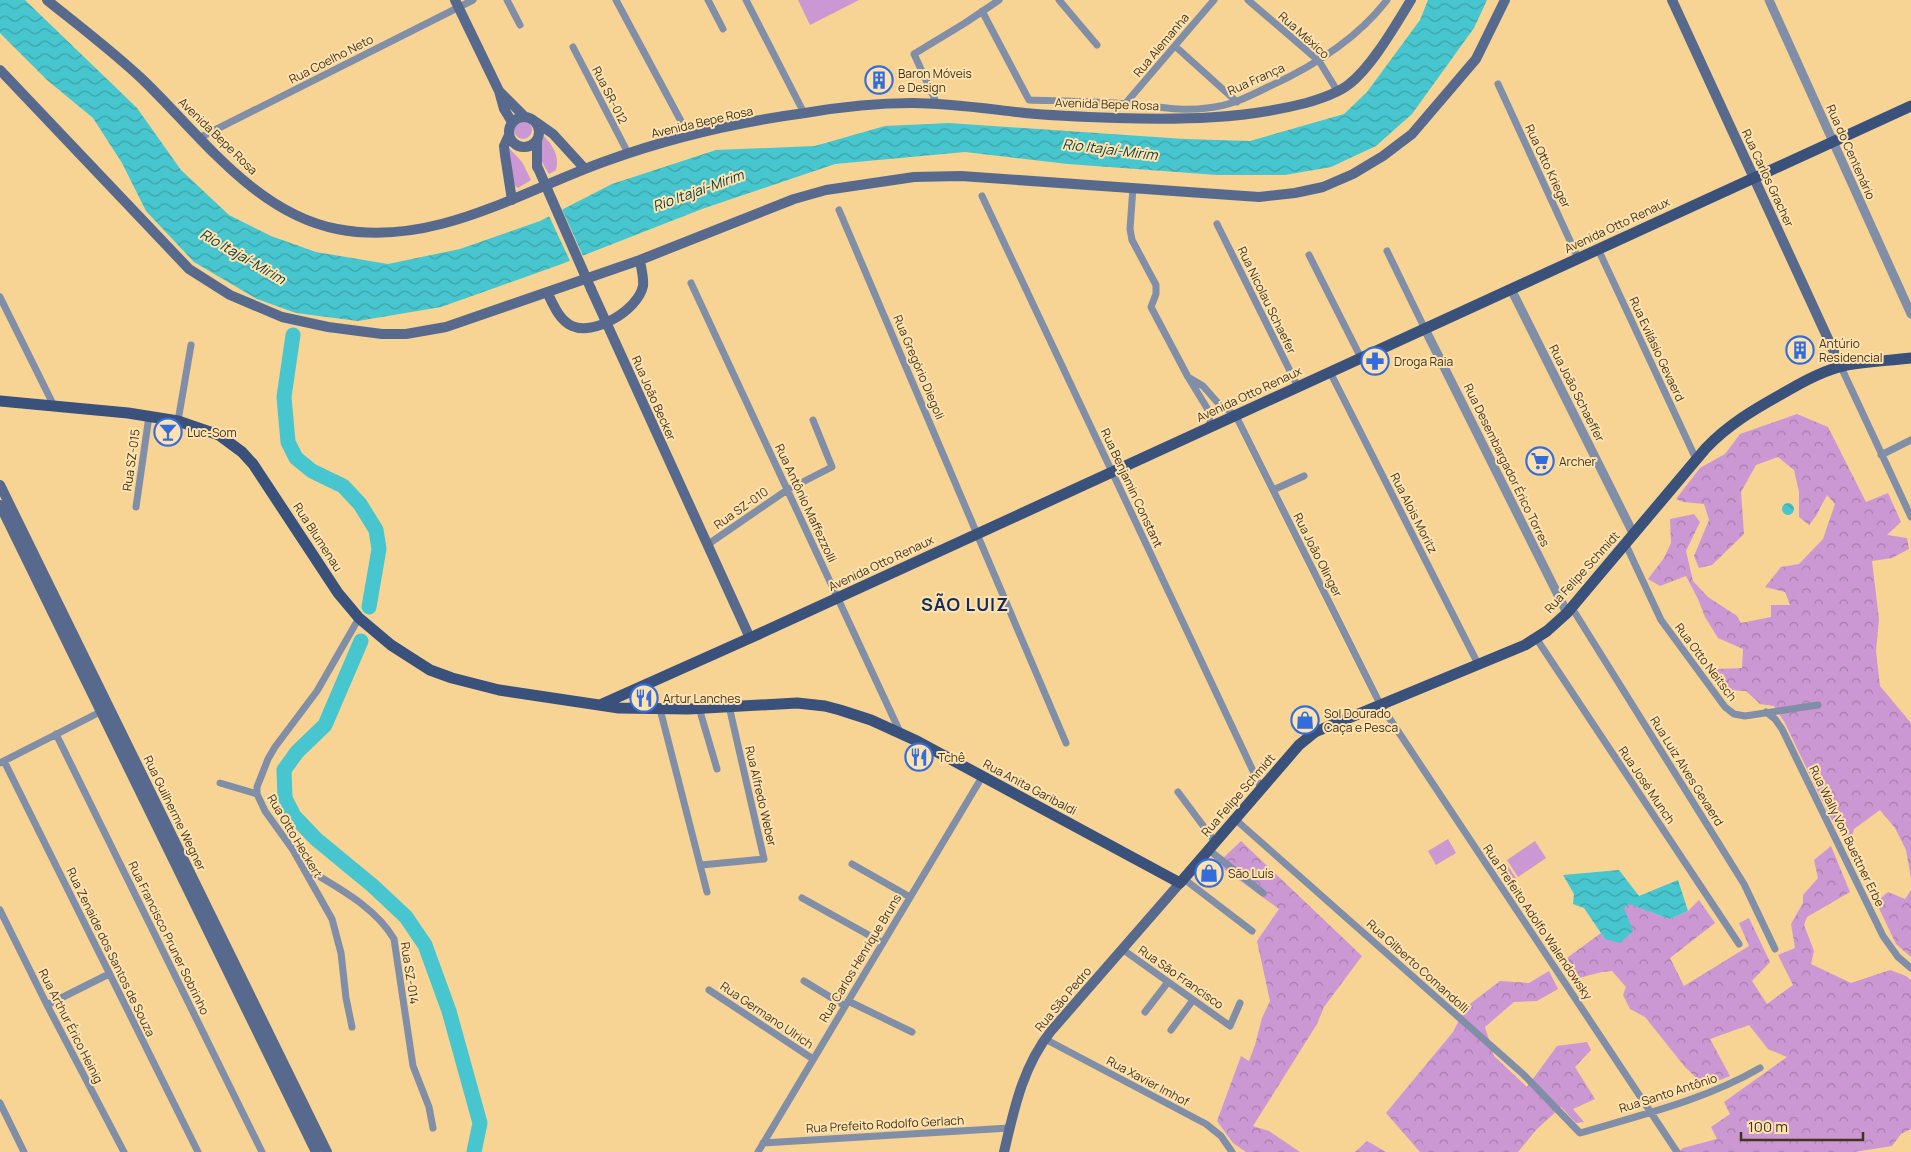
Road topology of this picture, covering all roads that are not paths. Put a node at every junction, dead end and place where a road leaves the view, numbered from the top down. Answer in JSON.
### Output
{"nodes":[{"id":1,"x":47,"y":0,"type":"edge"},
{"id":2,"x":473,"y":0,"type":"edge"},
{"id":3,"x":507,"y":0,"type":"edge"},
{"id":4,"x":616,"y":0,"type":"edge"},
{"id":5,"x":708,"y":0,"type":"edge"},
{"id":6,"x":746,"y":0,"type":"edge"},
{"id":7,"x":1059,"y":0,"type":"edge"},
{"id":8,"x":1214,"y":0,"type":"edge"},
{"id":9,"x":1248,"y":0,"type":"edge"},
{"id":10,"x":1411,"y":0,"type":"edge"},
{"id":11,"x":1505,"y":0,"type":"edge"},
{"id":12,"x":1672,"y":0,"type":"edge"},
{"id":13,"x":1769,"y":0,"type":"edge"},
{"id":14,"x":997,"y":1,"type":"edge"},
{"id":15,"x":1384,"y":1,"type":"edge"},
{"id":16,"x":457,"y":4,"type":"edge"},
{"id":17,"x":982,"y":11,"type":"junction"},
{"id":18,"x":520,"y":25,"type":"dead end"},
{"id":19,"x":723,"y":28,"type":"dead end"},
{"id":20,"x":1097,"y":45,"type":"dead end"},
{"id":21,"x":1175,"y":46,"type":"junction"},
{"id":22,"x":573,"y":47,"type":"dead end"},
{"id":23,"x":1319,"y":61,"type":"junction"},
{"id":24,"x":0,"y":70,"type":"edge"},
{"id":25,"x":1498,"y":84,"type":"dead end"},
{"id":26,"x":499,"y":91,"type":"junction"},
{"id":27,"x":1338,"y":92,"type":"junction"},
{"id":28,"x":1237,"y":102,"type":"junction"},
{"id":29,"x":937,"y":104,"type":"junction"},
{"id":30,"x":1125,"y":104,"type":"junction"},
{"id":31,"x":1911,"y":106,"type":"edge"},
{"id":32,"x":804,"y":113,"type":"junction"},
{"id":33,"x":525,"y":117,"type":"junction"},
{"id":34,"x":512,"y":122,"type":"junction"},
{"id":35,"x":536,"y":122,"type":"junction"},
{"id":36,"x":509,"y":135,"type":"junction"},
{"id":37,"x":689,"y":136,"type":"junction"},
{"id":38,"x":199,"y":138,"type":"junction"},
{"id":39,"x":537,"y":140,"type":"junction"},
{"id":40,"x":1833,"y":142,"type":"junction"},
{"id":41,"x":522,"y":148,"type":"junction"},
{"id":42,"x":628,"y":153,"type":"junction"},
{"id":43,"x":538,"y":167,"type":"junction"},
{"id":44,"x":585,"y":169,"type":"junction"},
{"id":45,"x":1754,"y":178,"type":"junction"},
{"id":46,"x":1133,"y":187,"type":"junction"},
{"id":47,"x":982,"y":196,"type":"dead end"},
{"id":48,"x":512,"y":200,"type":"junction"},
{"id":49,"x":839,"y":210,"type":"dead end"},
{"id":50,"x":1217,"y":224,"type":"dead end"},
{"id":51,"x":1598,"y":249,"type":"junction"},
{"id":52,"x":1387,"y":251,"type":"dead end"},
{"id":53,"x":1309,"y":255,"type":"dead end"},
{"id":54,"x":1578,"y":258,"type":"junction"},
{"id":55,"x":640,"y":260,"type":"junction"},
{"id":56,"x":691,"y":283,"type":"dead end"},
{"id":57,"x":1511,"y":289,"type":"junction"},
{"id":58,"x":547,"y":292,"type":"junction"},
{"id":59,"x":0,"y":297,"type":"edge"},
{"id":60,"x":1911,"y":314,"type":"edge"},
{"id":61,"x":606,"y":322,"type":"junction"},
{"id":62,"x":1425,"y":329,"type":"junction"},
{"id":63,"x":191,"y":345,"type":"dead end"},
{"id":64,"x":1361,"y":358,"type":"junction"},
{"id":65,"x":1911,"y":358,"type":"edge"},
{"id":66,"x":1841,"y":367,"type":"junction"},
{"id":67,"x":1330,"y":372,"type":"junction"},
{"id":68,"x":1188,"y":377,"type":"junction"},
{"id":69,"x":1298,"y":387,"type":"junction"},
{"id":70,"x":0,"y":400,"type":"edge"},
{"id":71,"x":54,"y":406,"type":"junction"},
{"id":72,"x":149,"y":416,"type":"junction"},
{"id":73,"x":1236,"y":416,"type":"junction"},
{"id":74,"x":813,"y":420,"type":"dead end"},
{"id":75,"x":178,"y":421,"type":"junction"},
{"id":76,"x":1211,"y":427,"type":"junction"},
{"id":77,"x":1911,"y":440,"type":"edge"},
{"id":78,"x":1881,"y":455,"type":"junction"},
{"id":79,"x":1696,"y":459,"type":"junction"},
{"id":80,"x":1112,"y":472,"type":"junction"},
{"id":81,"x":1304,"y":476,"type":"dead end"},
{"id":82,"x":0,"y":485,"type":"edge"},
{"id":83,"x":787,"y":490,"type":"junction"},
{"id":84,"x":1274,"y":490,"type":"junction"},
{"id":85,"x":0,"y":505,"type":"edge"},
{"id":86,"x":136,"y":507,"type":"dead end"},
{"id":87,"x":1911,"y":517,"type":"edge"},
{"id":88,"x":977,"y":534,"type":"junction"},
{"id":89,"x":1634,"y":535,"type":"junction"},
{"id":90,"x":707,"y":545,"type":"junction"},
{"id":91,"x":1626,"y":545,"type":"junction"},
{"id":92,"x":838,"y":598,"type":"junction"},
{"id":93,"x":1569,"y":611,"type":"junction"},
{"id":94,"x":359,"y":618,"type":"junction"},
{"id":95,"x":750,"y":638,"type":"junction"},
{"id":96,"x":1536,"y":638,"type":"junction"},
{"id":97,"x":1478,"y":664,"type":"junction"},
{"id":98,"x":632,"y":690,"type":"junction"},
{"id":99,"x":1380,"y":704,"type":"junction"},
{"id":100,"x":1818,"y":705,"type":"dead end"},
{"id":101,"x":598,"y":706,"type":"junction"},
{"id":102,"x":729,"y":706,"type":"junction"},
{"id":103,"x":640,"y":708,"type":"junction"},
{"id":104,"x":699,"y":708,"type":"junction"},
{"id":105,"x":105,"y":709,"type":"junction"},
{"id":106,"x":660,"y":709,"type":"junction"},
{"id":107,"x":1766,"y":712,"type":"junction"},
{"id":108,"x":900,"y":733,"type":"junction"},
{"id":109,"x":56,"y":734,"type":"junction"},
{"id":110,"x":1066,"y":743,"type":"dead end"},
{"id":111,"x":2,"y":762,"type":"edge"},
{"id":112,"x":717,"y":769,"type":"dead end"},
{"id":113,"x":982,"y":777,"type":"junction"},
{"id":114,"x":220,"y":783,"type":"dead end"},
{"id":115,"x":1262,"y":790,"type":"junction"},
{"id":116,"x":1178,"y":792,"type":"dead end"},
{"id":117,"x":257,"y":794,"type":"junction"},
{"id":118,"x":1236,"y":820,"type":"junction"},
{"id":119,"x":1213,"y":846,"type":"junction"},
{"id":120,"x":300,"y":864,"type":"junction"},
{"id":121,"x":852,"y":864,"type":"dead end"},
{"id":122,"x":701,"y":865,"type":"junction"},
{"id":123,"x":1182,"y":881,"type":"junction"},
{"id":124,"x":707,"y":892,"type":"dead end"},
{"id":125,"x":1263,"y":893,"type":"dead end"},
{"id":126,"x":910,"y":897,"type":"junction"},
{"id":127,"x":802,"y":898,"type":"dead end"},
{"id":128,"x":0,"y":910,"type":"edge"},
{"id":129,"x":1252,"y":931,"type":"dead end"},
{"id":130,"x":882,"y":943,"type":"junction"},
{"id":131,"x":1740,"y":944,"type":"dead end"},
{"id":132,"x":1122,"y":949,"type":"junction"},
{"id":133,"x":1775,"y":949,"type":"dead end"},
{"id":134,"x":1911,"y":968,"type":"edge"},
{"id":135,"x":109,"y":974,"type":"junction"},
{"id":136,"x":804,"y":981,"type":"dead end"},
{"id":137,"x":1168,"y":982,"type":"junction"},
{"id":138,"x":709,"y":990,"type":"dead end"},
{"id":139,"x":1194,"y":1000,"type":"junction"},
{"id":140,"x":846,"y":1003,"type":"junction"},
{"id":141,"x":1240,"y":1003,"type":"dead end"},
{"id":142,"x":47,"y":1004,"type":"junction"},
{"id":143,"x":1145,"y":1012,"type":"dead end"},
{"id":144,"x":352,"y":1027,"type":"dead end"},
{"id":145,"x":1171,"y":1030,"type":"dead end"},
{"id":146,"x":912,"y":1032,"type":"dead end"},
{"id":147,"x":1045,"y":1039,"type":"junction"},
{"id":148,"x":813,"y":1059,"type":"junction"},
{"id":149,"x":1760,"y":1068,"type":"dead end"},
{"id":150,"x":0,"y":1103,"type":"edge"},
{"id":151,"x":1651,"y":1112,"type":"junction"},
{"id":152,"x":302,"y":1113,"type":"junction"},
{"id":153,"x":433,"y":1128,"type":"dead end"},
{"id":154,"x":1009,"y":1128,"type":"junction"},
{"id":155,"x":1580,"y":1133,"type":"joint"},
{"id":156,"x":763,"y":1143,"type":"junction"},
{"id":157,"x":24,"y":1152,"type":"edge"},
{"id":158,"x":124,"y":1152,"type":"edge"},
{"id":159,"x":198,"y":1152,"type":"edge"},
{"id":160,"x":262,"y":1152,"type":"edge"},
{"id":161,"x":316,"y":1152,"type":"edge"},
{"id":162,"x":326,"y":1152,"type":"edge"},
{"id":163,"x":758,"y":1152,"type":"edge"},
{"id":164,"x":1004,"y":1152,"type":"edge"},
{"id":165,"x":1232,"y":1152,"type":"edge"},
{"id":166,"x":1678,"y":1152,"type":"edge"}],
"edges":[{"from":1,"to":38,"type":"main road","name":"Avenida Bepe Rosa"},
{"from":2,"to":16,"type":"street","name":"Rua Coelho Neto"},
{"from":3,"to":18,"type":"street"},
{"from":4,"to":37,"type":"street"},
{"from":5,"to":19,"type":"street"},
{"from":6,"to":32,"type":"street"},
{"from":7,"to":20,"type":"street"},
{"from":8,"to":21,"type":"street","name":"Rua Alemanha"},
{"from":9,"to":23,"type":"street","name":"Rua México"},
{"from":10,"to":27,"type":"main road","name":"Avenida Bepe Rosa"},
{"from":11,"to":46,"type":"main road"},
{"from":12,"to":45,"type":"main road","name":"Rua Carlos Gracher"},
{"from":13,"to":40,"type":"street","name":"Rua do Centenário"},
{"from":14,"to":17,"type":"street"},
{"from":15,"to":23,"type":"street","name":"Rua França"},
{"from":16,"to":26,"type":"main road"},
{"from":16,"to":38,"type":"street","name":"Rua Coelho Neto"},
{"from":17,"to":29,"type":"street"},
{"from":17,"to":30,"type":"street","name":"Rua França"},
{"from":21,"to":28,"type":"street"},
{"from":21,"to":30,"type":"street","name":"Rua Alemanha"},
{"from":22,"to":42,"type":"street","name":"Rua SR-012"},
{"from":23,"to":27,"type":"street","name":"Rua México"},
{"from":23,"to":28,"type":"street","name":"Rua França"},
{"from":24,"to":58,"type":"main road"},
{"from":25,"to":54,"type":"street","name":"Rua Otto Krieger"},
{"from":26,"to":33,"type":"main road"},
{"from":26,"to":34,"type":"main road"},
{"from":27,"to":29,"type":"main road","name":"Avenida Bepe Rosa"},
{"from":28,"to":30,"type":"street","name":"Rua França"},
{"from":29,"to":32,"type":"main road","name":"Avenida Bepe Rosa"},
{"from":31,"to":40,"type":"main road","name":"Avenida Otto Renaux"},
{"from":32,"to":37,"type":"main road","name":"Avenida Bepe Rosa"},
{"from":33,"to":34,"type":"main road"},
{"from":33,"to":35,"type":"main road"},
{"from":34,"to":36,"type":"main road"},
{"from":35,"to":39,"type":"main road"},
{"from":35,"to":44,"type":"main road"},
{"from":36,"to":41,"type":"main road"},
{"from":36,"to":48,"type":"main road"},
{"from":37,"to":42,"type":"main road","name":"Avenida Bepe Rosa"},
{"from":38,"to":48,"type":"main road","name":"Avenida Bepe Rosa"},
{"from":39,"to":41,"type":"main road"},
{"from":39,"to":43,"type":"main road","name":"Rua João Becker"},
{"from":40,"to":45,"type":"main road","name":"Avenida Otto Renaux"},
{"from":40,"to":60,"type":"street","name":"Rua do Centenário"},
{"from":41,"to":43,"type":"main road","name":"Rua João Becker"},
{"from":42,"to":44,"type":"main road","name":"Avenida Bepe Rosa"},
{"from":43,"to":61,"type":"main road","name":"Rua João Becker","bridge":true},
{"from":44,"to":48,"type":"main road","name":"Avenida Bepe Rosa"},
{"from":45,"to":51,"type":"main road","name":"Avenida Otto Renaux"},
{"from":45,"to":66,"type":"main road","name":"Rua Carlos Gracher"},
{"from":46,"to":55,"type":"main road"},
{"from":46,"to":68,"type":"street"},
{"from":47,"to":80,"type":"street","name":"Rua Benjamin Constant"},
{"from":49,"to":88,"type":"street","name":"Rua Gregório Diegoli"},
{"from":50,"to":69,"type":"street","name":"Rua Nicolau Schaefer"},
{"from":51,"to":54,"type":"main road","name":"Avenida Otto Renaux"},
{"from":51,"to":79,"type":"street","name":"Rua Evilásio Gevaerd"},
{"from":52,"to":62,"type":"street"},
{"from":53,"to":64,"type":"street"},
{"from":54,"to":57,"type":"main road","name":"Avenida Otto Renaux"},
{"from":55,"to":58,"type":"main road"},
{"from":55,"to":61,"type":"main road"},
{"from":56,"to":83,"type":"street","name":"Rua Antônio Maffezzolli"},
{"from":57,"to":62,"type":"main road","name":"Avenida Otto Renaux"},
{"from":57,"to":89,"type":"street","name":"Rua João Schaeffer"},
{"from":58,"to":61,"type":"main road"},
{"from":59,"to":71,"type":"street"},
{"from":61,"to":90,"type":"main road","name":"Rua João Becker"},
{"from":62,"to":64,"type":"main road","name":"Avenida Otto Renaux"},
{"from":62,"to":93,"type":"street","name":"Rua Desembargador Érico Torres"},
{"from":63,"to":75,"type":"street"},
{"from":64,"to":67,"type":"main road","name":"Avenida Otto Renaux"},
{"from":65,"to":66,"type":"main road","name":"Rua Felipe Schmidt"},
{"from":66,"to":78,"type":"street"},
{"from":66,"to":79,"type":"main road","name":"Rua Felipe Schmidt"},
{"from":67,"to":69,"type":"main road","name":"Avenida Otto Renaux"},
{"from":67,"to":97,"type":"street","name":"Rua Alois Moritz"},
{"from":68,"to":73,"type":"street"},
{"from":68,"to":76,"type":"street"},
{"from":69,"to":73,"type":"main road","name":"Avenida Otto Renaux"},
{"from":70,"to":71,"type":"main road","name":"Rua Blumenau"},
{"from":71,"to":72,"type":"main road","name":"Rua Blumenau"},
{"from":72,"to":75,"type":"main road","name":"Rua Blumenau"},
{"from":72,"to":86,"type":"street","name":"Rua SZ-015"},
{"from":73,"to":76,"type":"main road","name":"Avenida Otto Renaux"},
{"from":73,"to":84,"type":"street","name":"Rua João Olinger"},
{"from":74,"to":83,"type":"street","name":"Rua SZ-010"},
{"from":75,"to":94,"type":"main road","name":"Rua Blumenau"},
{"from":76,"to":80,"type":"main road","name":"Avenida Otto Renaux"},
{"from":77,"to":78,"type":"street"},
{"from":78,"to":87,"type":"street"},
{"from":79,"to":89,"type":"main road","name":"Rua Felipe Schmidt"},
{"from":80,"to":88,"type":"main road","name":"Avenida Otto Renaux"},
{"from":80,"to":115,"type":"street","name":"Rua Benjamin Constant"},
{"from":81,"to":84,"type":"street"},
{"from":82,"to":105,"type":"main road","name":"Rua Guilherme Wegner"},
{"from":83,"to":90,"type":"street","name":"Rua SZ-010"},
{"from":83,"to":92,"type":"street","name":"Rua Antônio Maffezzolli"},
{"from":84,"to":99,"type":"street","name":"Rua João Olinger"},
{"from":85,"to":105,"type":"main road","name":"Rua Guilherme Wegner"},
{"from":88,"to":92,"type":"main road","name":"Avenida Otto Renaux"},
{"from":88,"to":110,"type":"street","name":"Rua Gregório Diegoli"},
{"from":89,"to":91,"type":"main road","name":"Rua Felipe Schmidt"},
{"from":90,"to":95,"type":"main road","name":"Rua João Becker"},
{"from":91,"to":93,"type":"main road","name":"Rua Felipe Schmidt"},
{"from":91,"to":107,"type":"street","name":"Rua Otto Neitsch"},
{"from":92,"to":95,"type":"main road","name":"Avenida Otto Renaux"},
{"from":92,"to":108,"type":"street","name":"Rua Antônio Maffezzolli"},
{"from":93,"to":96,"type":"main road","name":"Rua Felipe Schmidt"},
{"from":93,"to":133,"type":"street","name":"Rua Luiz Alves Gevaerd"},
{"from":94,"to":101,"type":"main road","name":"Rua Blumenau"},
{"from":94,"to":117,"type":"street","name":"Rua Otto Heckert"},
{"from":95,"to":98,"type":"main road","name":"Avenida Otto Renaux"},
{"from":96,"to":97,"type":"main road","name":"Rua Felipe Schmidt"},
{"from":96,"to":131,"type":"street","name":"Rua José Munch"},
{"from":97,"to":99,"type":"main road","name":"Rua Felipe Schmidt"},
{"from":98,"to":101,"type":"main road","name":"Avenida Otto Renaux"},
{"from":98,"to":103,"type":"main road"},
{"from":99,"to":115,"type":"main road","name":"Rua Felipe Schmidt"},
{"from":99,"to":151,"type":"street","name":"Rua Prefeito Adolfo Walendowsky"},
{"from":100,"to":107,"type":"street","name":"Rua Otto Neitsch"},
{"from":101,"to":103,"type":"main road","name":"Rua Anita Garibaldi"},
{"from":102,"to":104,"type":"main road","name":"Rua Anita Garibaldi"},
{"from":102,"to":108,"type":"main road","name":"Rua Anita Garibaldi"},
{"from":102,"to":122,"type":"street","name":"Rua Alfredo Weber"},
{"from":103,"to":106,"type":"main road","name":"Rua Anita Garibaldi"},
{"from":104,"to":106,"type":"main road","name":"Rua Anita Garibaldi"},
{"from":104,"to":112,"type":"street"},
{"from":105,"to":109,"type":"street"},
{"from":105,"to":152,"type":"main road","name":"Rua Guilherme Wegner"},
{"from":106,"to":122,"type":"street"},
{"from":107,"to":134,"type":"street","name":"Rua Wally Von Buettner Erbe"},
{"from":108,"to":113,"type":"main road","name":"Rua Anita Garibaldi"},
{"from":109,"to":111,"type":"street"},
{"from":109,"to":160,"type":"street","name":"Rua Francisco Pruner Sobrinho"},
{"from":111,"to":135,"type":"street","name":"Rua Zenaide dos Santos de Souza"},
{"from":113,"to":123,"type":"main road","name":"Rua Anita Garibaldi"},
{"from":113,"to":126,"type":"street","name":"Rua Carlos Henrique Bruns"},
{"from":114,"to":117,"type":"street"},
{"from":115,"to":118,"type":"main road","name":"Rua Felipe Schmidt"},
{"from":116,"to":119,"type":"street"},
{"from":117,"to":120,"type":"street","name":"Rua Otto Heckert"},
{"from":118,"to":119,"type":"main road","name":"Rua Felipe Schmidt"},
{"from":118,"to":155,"type":"street","name":"Rua Gilberto Comandolli"},
{"from":119,"to":123,"type":"main road","name":"Rua Felipe Schmidt"},
{"from":119,"to":125,"type":"street"},
{"from":120,"to":144,"type":"street","name":"Rua Otto Heckert"},
{"from":120,"to":153,"type":"street","name":"Rua SZ-014"},
{"from":121,"to":126,"type":"street"},
{"from":122,"to":124,"type":"street"},
{"from":123,"to":129,"type":"street"},
{"from":123,"to":132,"type":"main road","name":"Rua São Pedro"},
{"from":126,"to":130,"type":"street","name":"Rua Carlos Henrique Bruns"},
{"from":127,"to":130,"type":"street"},
{"from":128,"to":142,"type":"street","name":"Rua Arthur Érico Heinig"},
{"from":130,"to":140,"type":"street","name":"Rua Carlos Henrique Bruns"},
{"from":132,"to":137,"type":"street","name":"Rua São Francisco"},
{"from":132,"to":147,"type":"main road","name":"Rua São Pedro"},
{"from":135,"to":142,"type":"street"},
{"from":135,"to":159,"type":"street","name":"Rua Zenaide dos Santos de Souza"},
{"from":136,"to":140,"type":"street"},
{"from":137,"to":139,"type":"street","name":"Rua São Francisco"},
{"from":137,"to":143,"type":"street"},
{"from":138,"to":148,"type":"street","name":"Rua Germano Ulrich"},
{"from":139,"to":141,"type":"street","name":"Rua São Francisco"},
{"from":139,"to":145,"type":"street"},
{"from":140,"to":146,"type":"street"},
{"from":140,"to":148,"type":"street","name":"Rua Carlos Henrique Bruns"},
{"from":142,"to":158,"type":"street","name":"Rua Arthur Érico Heinig"},
{"from":147,"to":154,"type":"main road","name":"Rua São Pedro"},
{"from":147,"to":165,"type":"street","name":"Rua Xavier Imhof"},
{"from":148,"to":156,"type":"street","name":"Rua Carlos Henrique Bruns"},
{"from":149,"to":151,"type":"street","name":"Rua Santo Antônio"},
{"from":150,"to":157,"type":"street"},
{"from":151,"to":155,"type":"street","name":"Rua Santo Antônio"},
{"from":151,"to":166,"type":"street","name":"Rua Prefeito Adolfo Walendowsky"},
{"from":152,"to":161,"type":"main road","name":"Rua Guilherme Wegner"},
{"from":152,"to":162,"type":"main road","name":"Rua Guilherme Wegner"},
{"from":154,"to":156,"type":"street","name":"Rua Prefeito Rodolfo Gerlach"},
{"from":154,"to":164,"type":"main road","name":"Rua São Pedro"},
{"from":156,"to":163,"type":"street","name":"Rua Carlos Henrique Bruns"}]}
